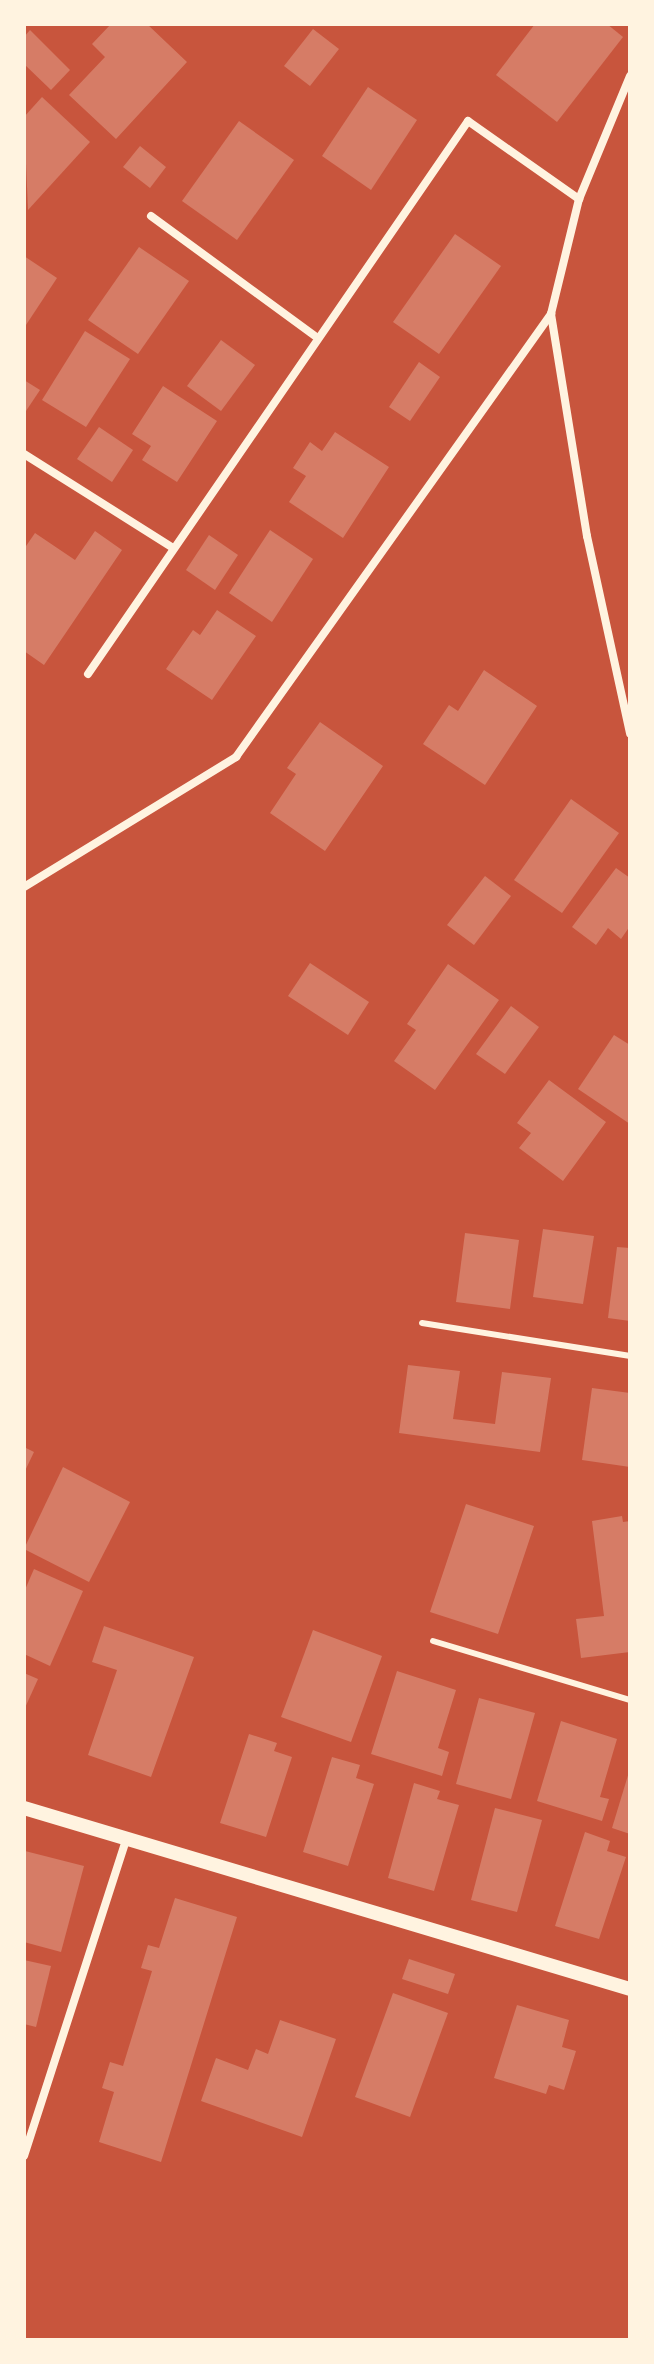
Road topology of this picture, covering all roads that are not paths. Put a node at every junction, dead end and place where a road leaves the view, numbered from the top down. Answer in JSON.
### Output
{"nodes":[{"id":1,"x":630,"y":76,"type":"edge"},
{"id":2,"x":579,"y":199,"type":"junction"},
{"id":3,"x":151,"y":216,"type":"dead end"},
{"id":4,"x":551,"y":314,"type":"junction"},
{"id":5,"x":315,"y":336,"type":"junction"},
{"id":6,"x":24,"y":454,"type":"edge"},
{"id":7,"x":173,"y":548,"type":"junction"},
{"id":8,"x":88,"y":674,"type":"dead end"},
{"id":9,"x":630,"y":733,"type":"edge"},
{"id":10,"x":24,"y":887,"type":"edge"},
{"id":11,"x":422,"y":1323,"type":"dead end"},
{"id":12,"x":630,"y":1356,"type":"edge"},
{"id":13,"x":433,"y":1641,"type":"dead end"},
{"id":14,"x":630,"y":1700,"type":"edge"},
{"id":15,"x":24,"y":1808,"type":"edge"},
{"id":16,"x":126,"y":1840,"type":"junction"},
{"id":17,"x":630,"y":1989,"type":"edge"},
{"id":18,"x":24,"y":2156,"type":"edge"}],
"edges":[{"from":1,"to":2,"type":"street"},
{"from":2,"to":4,"type":"street"},
{"from":2,"to":5,"type":"street"},
{"from":3,"to":5,"type":"street"},
{"from":4,"to":9,"type":"street"},
{"from":4,"to":10,"type":"street"},
{"from":5,"to":7,"type":"street"},
{"from":6,"to":7,"type":"street"},
{"from":7,"to":8,"type":"street"},
{"from":11,"to":12,"type":"lane"},
{"from":13,"to":14,"type":"lane"},
{"from":15,"to":16,"type":"street"},
{"from":16,"to":17,"type":"street"},
{"from":16,"to":18,"type":"street"}]}
